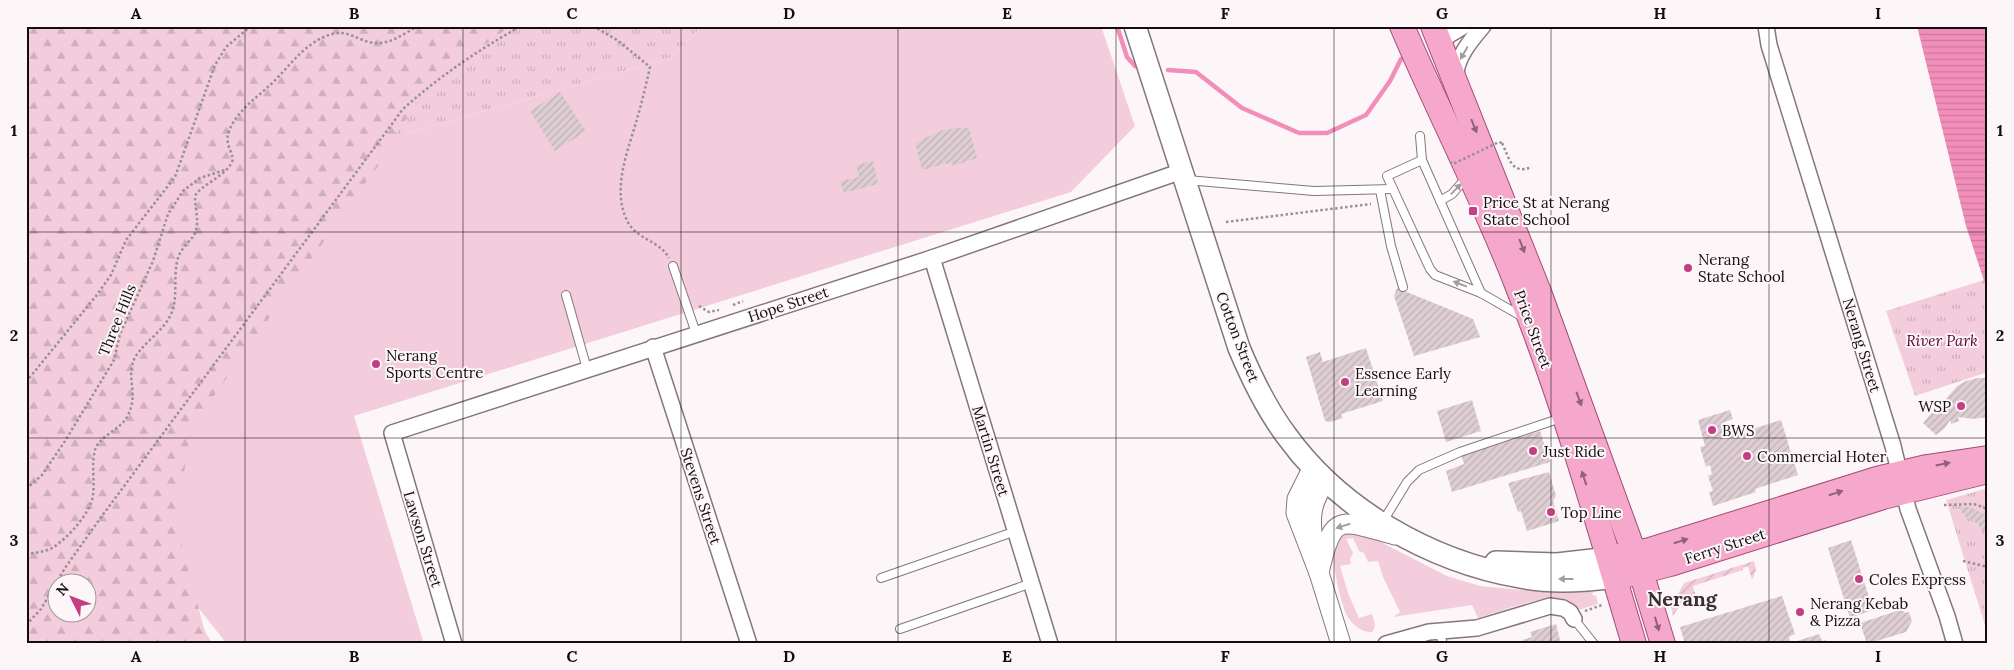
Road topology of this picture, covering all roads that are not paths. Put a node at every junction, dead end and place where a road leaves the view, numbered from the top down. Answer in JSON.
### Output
{"nodes":[{"id":1,"x":1135,"y":26,"type":"edge"},
{"id":2,"x":1464,"y":26,"type":"edge"},
{"id":3,"x":1483,"y":26,"type":"edge"},
{"id":4,"x":1758,"y":26,"type":"edge"},
{"id":5,"x":1766,"y":26,"type":"edge"},
{"id":6,"x":1401,"y":27,"type":"edge"},
{"id":7,"x":1437,"y":35,"type":"edge"},
{"id":8,"x":1769,"y":45,"type":"junction"},
{"id":9,"x":1456,"y":83,"type":"junction"},
{"id":10,"x":1450,"y":132,"type":"junction"},
{"id":11,"x":1420,"y":136,"type":"dead end"},
{"id":12,"x":1422,"y":160,"type":"junction"},
{"id":13,"x":1460,"y":168,"type":"junction"},
{"id":14,"x":1184,"y":176,"type":"junction"},
{"id":15,"x":1393,"y":189,"type":"junction"},
{"id":16,"x":1380,"y":190,"type":"junction"},
{"id":17,"x":1440,"y":201,"type":"junction"},
{"id":18,"x":932,"y":258,"type":"junction"},
{"id":19,"x":674,"y":266,"type":"road end"},
{"id":20,"x":1403,"y":287,"type":"dead end"},
{"id":21,"x":1481,"y":292,"type":"junction"},
{"id":22,"x":566,"y":295,"type":"dead end"},
{"id":23,"x":1532,"y":324,"type":"junction"},
{"id":24,"x":696,"y":333,"type":"junction"},
{"id":25,"x":653,"y":347,"type":"junction"},
{"id":26,"x":587,"y":369,"type":"junction"},
{"id":27,"x":1564,"y":417,"type":"junction"},
{"id":28,"x":392,"y":433,"type":"joint"},
{"id":29,"x":1988,"y":458,"type":"edge"},
{"id":30,"x":1988,"y":471,"type":"edge"},
{"id":31,"x":1320,"y":473,"type":"junction"},
{"id":32,"x":1901,"y":483,"type":"junction"},
{"id":33,"x":1380,"y":526,"type":"junction"},
{"id":34,"x":1016,"y":531,"type":"junction"},
{"id":35,"x":1637,"y":563,"type":"junction"},
{"id":36,"x":1612,"y":567,"type":"junction"},
{"id":37,"x":1319,"y":573,"type":"junction"},
{"id":38,"x":881,"y":578,"type":"dead end"},
{"id":39,"x":1032,"y":583,"type":"junction"},
{"id":40,"x":1574,"y":619,"type":"joint"},
{"id":41,"x":900,"y":629,"type":"dead end"},
{"id":42,"x":1441,"y":637,"type":"edge"},
{"id":43,"x":454,"y":644,"type":"edge"},
{"id":44,"x":749,"y":644,"type":"edge"},
{"id":45,"x":1050,"y":644,"type":"edge"},
{"id":46,"x":1341,"y":644,"type":"edge"},
{"id":47,"x":1386,"y":644,"type":"edge"},
{"id":48,"x":1594,"y":644,"type":"edge"},
{"id":49,"x":1634,"y":644,"type":"edge"},
{"id":50,"x":1662,"y":644,"type":"edge"},
{"id":51,"x":1955,"y":644,"type":"edge"}],
"edges":[{"from":1,"to":14,"type":"main road","name":"Cotton Street"},
{"from":2,"to":7,"type":"street"},
{"from":3,"to":9,"type":"street","one_way":true},
{"from":4,"to":8,"type":"street","name":"Nerang Street"},
{"from":5,"to":8,"type":"street","name":"Nerang Street"},
{"from":6,"to":10,"type":"main road","name":"Price Street"},
{"from":7,"to":9,"type":"main road","name":"Price Street"},
{"from":7,"to":10,"type":"main road"},
{"from":8,"to":32,"type":"street","name":"Nerang Street"},
{"from":9,"to":35,"type":"main road","name":"Price Street","one_way":true},
{"from":10,"to":13,"type":"main road","name":"Price Street"},
{"from":11,"to":12,"type":"lane"},
{"from":12,"to":15,"type":"lane"},
{"from":12,"to":17,"type":"lane"},
{"from":17,"to":13,"type":"lane","one_way":true},
{"from":13,"to":23,"type":"main road","name":"Price Street"},
{"from":14,"to":16,"type":"lane"},
{"from":14,"to":18,"type":"street","name":"Hope Street"},
{"from":14,"to":31,"type":"main road","name":"Cotton Street"},
{"from":15,"to":16,"type":"lane"},
{"from":21,"to":15,"type":"lane","one_way":true},
{"from":16,"to":20,"type":"lane"},
{"from":17,"to":21,"type":"lane"},
{"from":18,"to":24,"type":"street","name":"Hope Street"},
{"from":18,"to":34,"type":"street","name":"Martin Street"},
{"from":19,"to":24,"type":"lane"},
{"from":21,"to":23,"type":"lane"},
{"from":22,"to":26,"type":"lane"},
{"from":23,"to":27,"type":"main road","name":"Price Street"},
{"from":24,"to":25,"type":"street","name":"Hope Street"},
{"from":25,"to":26,"type":"street","name":"Hope Street"},
{"from":25,"to":44,"type":"street","name":"Stevens Street"},
{"from":26,"to":28,"type":"street","name":"Hope Street"},
{"from":27,"to":33,"type":"lane"},
{"from":36,"to":27,"type":"main road","name":"Price Street","one_way":true},
{"from":28,"to":43,"type":"street","name":"Lawson Street"},
{"from":32,"to":29,"type":"main road","name":"Ferry Street","one_way":true},
{"from":30,"to":32,"type":"main road","name":"Ferry Street"},
{"from":31,"to":33,"type":"main road","name":"Ferry Street"},
{"from":31,"to":37,"type":"street"},
{"from":32,"to":35,"type":"main road","name":"Ferry Street"},
{"from":32,"to":51,"type":"street","name":"Nerang Street"},
{"from":33,"to":36,"type":"main road","name":"Ferry Street"},
{"from":33,"to":37,"type":"street","one_way":true},
{"from":34,"to":38,"type":"lane"},
{"from":34,"to":39,"type":"street","name":"Martin Street"},
{"from":35,"to":36,"type":"main road","name":"Ferry Street"},
{"from":35,"to":50,"type":"main road","name":"Price Street","one_way":true},
{"from":36,"to":49,"type":"main road","name":"Price Street"},
{"from":37,"to":46,"type":"street"},
{"from":39,"to":41,"type":"lane"},
{"from":39,"to":45,"type":"street","name":"Martin Street"},
{"from":40,"to":42,"type":"street"},
{"from":40,"to":48,"type":"lane"},
{"from":42,"to":47,"type":"street"}]}
